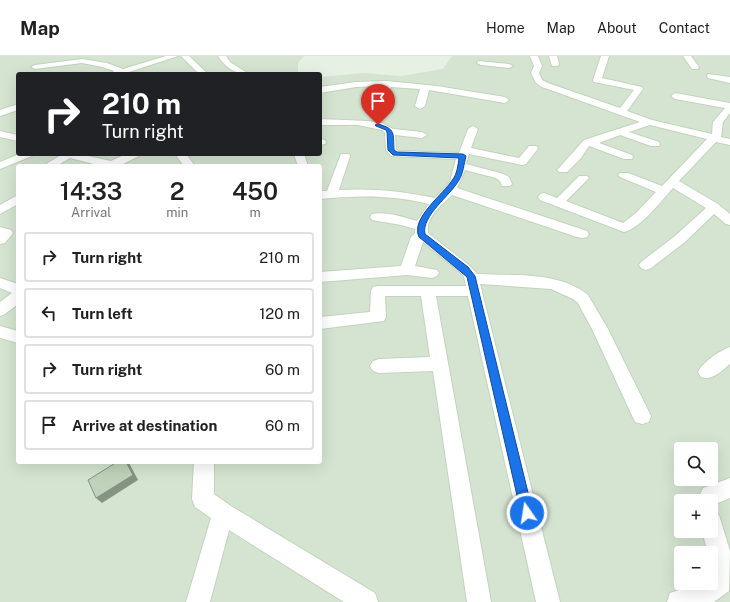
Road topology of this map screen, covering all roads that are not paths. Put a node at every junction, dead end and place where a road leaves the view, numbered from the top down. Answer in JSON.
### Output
{"nodes":[{"id":1,"x":174,"y":56,"type":"edge"},
{"id":2,"x":186,"y":56,"type":"edge"},
{"id":3,"x":222,"y":56,"type":"edge"},
{"id":4,"x":487,"y":56,"type":"edge"},
{"id":5,"x":534,"y":56,"type":"edge"},
{"id":6,"x":553,"y":56,"type":"edge"},
{"id":7,"x":605,"y":56,"type":"edge"},
{"id":8,"x":688,"y":56,"type":"edge"},
{"id":9,"x":157,"y":58,"type":"edge"},
{"id":10,"x":481,"y":63,"type":"dead end"},
{"id":11,"x":496,"y":64,"type":"junction"},
{"id":12,"x":555,"y":64,"type":"dead end"},
{"id":13,"x":135,"y":66,"type":"junction"},
{"id":14,"x":509,"y":66,"type":"dead end"},
{"id":15,"x":694,"y":67,"type":"dead end"},
{"id":16,"x":33,"y":70,"type":"edge"},
{"id":17,"x":115,"y":72,"type":"edge"},
{"id":18,"x":120,"y":72,"type":"edge"},
{"id":19,"x":146,"y":72,"type":"edge"},
{"id":20,"x":202,"y":72,"type":"edge"},
{"id":21,"x":241,"y":72,"type":"edge"},
{"id":22,"x":711,"y":76,"type":"dead end"},
{"id":23,"x":730,"y":80,"type":"edge"},
{"id":24,"x":388,"y":84,"type":"junction"},
{"id":25,"x":545,"y":85,"type":"junction"},
{"id":26,"x":425,"y":88,"type":"junction"},
{"id":27,"x":322,"y":90,"type":"edge"},
{"id":28,"x":539,"y":95,"type":"dead end"},
{"id":29,"x":675,"y":96,"type":"dead end"},
{"id":30,"x":505,"y":100,"type":"dead end"},
{"id":31,"x":378,"y":101,"type":"dead end"},
{"id":32,"x":420,"y":106,"type":"dead end"},
{"id":33,"x":16,"y":108,"type":"edge"},
{"id":34,"x":729,"y":110,"type":"edge"},
{"id":35,"x":622,"y":112,"type":"junction"},
{"id":36,"x":0,"y":113,"type":"edge"},
{"id":37,"x":322,"y":122,"type":"edge"},
{"id":38,"x":649,"y":122,"type":"junction"},
{"id":39,"x":473,"y":129,"type":"dead end"},
{"id":40,"x":390,"y":132,"type":"junction"},
{"id":41,"x":619,"y":132,"type":"junction"},
{"id":42,"x":0,"y":134,"type":"edge"},
{"id":43,"x":422,"y":135,"type":"dead end"},
{"id":44,"x":16,"y":138,"type":"edge"},
{"id":45,"x":714,"y":139,"type":"junction"},
{"id":46,"x":588,"y":142,"type":"junction"},
{"id":47,"x":730,"y":142,"type":"edge"},
{"id":48,"x":655,"y":144,"type":"dead end"},
{"id":49,"x":532,"y":148,"type":"dead end"},
{"id":50,"x":23,"y":156,"type":"edge"},
{"id":51,"x":64,"y":156,"type":"edge"},
{"id":52,"x":74,"y":156,"type":"edge"},
{"id":53,"x":131,"y":156,"type":"edge"},
{"id":54,"x":182,"y":156,"type":"edge"},
{"id":55,"x":345,"y":156,"type":"dead end"},
{"id":56,"x":463,"y":157,"type":"junction"},
{"id":57,"x":628,"y":157,"type":"dead end"},
{"id":58,"x":51,"y":164,"type":"edge"},
{"id":59,"x":104,"y":164,"type":"edge"},
{"id":60,"x":116,"y":164,"type":"edge"},
{"id":61,"x":188,"y":164,"type":"edge"},
{"id":62,"x":0,"y":166,"type":"edge"},
{"id":63,"x":563,"y":170,"type":"dead end"},
{"id":64,"x":624,"y":175,"type":"dead end"},
{"id":65,"x":583,"y":178,"type":"dead end"},
{"id":66,"x":506,"y":184,"type":"dead end"},
{"id":67,"x":668,"y":186,"type":"junction"},
{"id":68,"x":450,"y":190,"type":"junction"},
{"id":69,"x":332,"y":193,"type":"junction"},
{"id":70,"x":322,"y":195,"type":"edge"},
{"id":71,"x":544,"y":198,"type":"dead end"},
{"id":72,"x":16,"y":200,"type":"edge"},
{"id":73,"x":437,"y":202,"type":"junction"},
{"id":74,"x":558,"y":203,"type":"junction"},
{"id":75,"x":714,"y":207,"type":"junction"},
{"id":76,"x":0,"y":210,"type":"edge"},
{"id":77,"x":376,"y":217,"type":"dead end"},
{"id":78,"x":730,"y":220,"type":"edge"},
{"id":79,"x":0,"y":231,"type":"edge"},
{"id":80,"x":421,"y":231,"type":"junction"},
{"id":81,"x":582,"y":234,"type":"dead end"},
{"id":82,"x":0,"y":240,"type":"edge"},
{"id":83,"x":646,"y":265,"type":"dead end"},
{"id":84,"x":407,"y":270,"type":"junction"},
{"id":85,"x":322,"y":277,"type":"edge"},
{"id":86,"x":430,"y":282,"type":"junction"},
{"id":87,"x":0,"y":283,"type":"edge"},
{"id":88,"x":473,"y":285,"type":"junction"},
{"id":89,"x":16,"y":287,"type":"edge"},
{"id":90,"x":16,"y":298,"type":"edge"},
{"id":91,"x":0,"y":310,"type":"edge"},
{"id":92,"x":322,"y":323,"type":"edge"},
{"id":93,"x":0,"y":332,"type":"edge"},
{"id":94,"x":16,"y":336,"type":"edge"},
{"id":95,"x":730,"y":354,"type":"edge"},
{"id":96,"x":440,"y":364,"type":"junction"},
{"id":97,"x":379,"y":366,"type":"dead end"},
{"id":98,"x":707,"y":372,"type":"dead end"},
{"id":99,"x":642,"y":416,"type":"dead end"},
{"id":100,"x":204,"y":464,"type":"edge"},
{"id":101,"x":730,"y":488,"type":"edge"},
{"id":102,"x":713,"y":494,"type":"edge"},
{"id":103,"x":222,"y":514,"type":"junction"},
{"id":104,"x":715,"y":538,"type":"edge"},
{"id":105,"x":202,"y":600,"type":"edge"},
{"id":106,"x":366,"y":602,"type":"edge"},
{"id":107,"x":479,"y":602,"type":"edge"},
{"id":108,"x":548,"y":602,"type":"edge"},
{"id":109,"x":679,"y":602,"type":"edge"}],
"edges":[{"from":1,"to":9,"type":"street"},
{"from":2,"to":20,"type":"street"},
{"from":3,"to":21,"type":"street"},
{"from":4,"to":11,"type":"street"},
{"from":5,"to":25,"type":"street"},
{"from":6,"to":12,"type":"street"},
{"from":7,"to":35,"type":"street"},
{"from":8,"to":15,"type":"street"},
{"from":9,"to":13,"type":"street"},
{"from":10,"to":11,"type":"street"},
{"from":11,"to":14,"type":"street"},
{"from":13,"to":18,"type":"street"},
{"from":13,"to":19,"type":"street"},
{"from":16,"to":17,"type":"street"},
{"from":22,"to":23,"type":"street"},
{"from":24,"to":26,"type":"street"},
{"from":24,"to":27,"type":"street"},
{"from":24,"to":31,"type":"street"},
{"from":25,"to":28,"type":"street"},
{"from":25,"to":35,"type":"street"},
{"from":26,"to":30,"type":"street"},
{"from":26,"to":32,"type":"street"},
{"from":29,"to":34,"type":"street"},
{"from":33,"to":36,"type":"street"},
{"from":34,"to":45,"type":"street"},
{"from":35,"to":38,"type":"street"},
{"from":37,"to":40,"type":"street"},
{"from":38,"to":41,"type":"street"},
{"from":38,"to":45,"type":"street"},
{"from":39,"to":56,"type":"street"},
{"from":40,"to":43,"type":"street"},
{"from":40,"to":56,"type":"street"},
{"from":41,"to":46,"type":"street"},
{"from":41,"to":48,"type":"street"},
{"from":42,"to":44,"type":"street"},
{"from":45,"to":47,"type":"street"},
{"from":45,"to":67,"type":"street"},
{"from":46,"to":57,"type":"street"},
{"from":46,"to":63,"type":"street"},
{"from":49,"to":56,"type":"street"},
{"from":50,"to":62,"type":"street"},
{"from":51,"to":58,"type":"street"},
{"from":52,"to":59,"type":"street"},
{"from":53,"to":60,"type":"street"},
{"from":54,"to":61,"type":"street"},
{"from":55,"to":69,"type":"street"},
{"from":56,"to":66,"type":"street"},
{"from":56,"to":68,"type":"street"},
{"from":64,"to":67,"type":"street"},
{"from":65,"to":74,"type":"street"},
{"from":67,"to":74,"type":"street"},
{"from":67,"to":75,"type":"street"},
{"from":68,"to":73,"type":"street"},
{"from":68,"to":81,"type":"street"},
{"from":69,"to":70,"type":"street"},
{"from":69,"to":73,"type":"street"},
{"from":71,"to":74,"type":"street"},
{"from":72,"to":76,"type":"street"},
{"from":73,"to":80,"type":"street"},
{"from":75,"to":78,"type":"street"},
{"from":75,"to":83,"type":"street"},
{"from":77,"to":80,"type":"street"},
{"from":79,"to":82,"type":"street"},
{"from":80,"to":84,"type":"street"},
{"from":80,"to":88,"type":"street"},
{"from":84,"to":85,"type":"street"},
{"from":84,"to":86,"type":"street"},
{"from":86,"to":88,"type":"street"},
{"from":86,"to":92,"type":"street"},
{"from":86,"to":96,"type":"street"},
{"from":87,"to":89,"type":"street"},
{"from":88,"to":99,"type":"street"},
{"from":88,"to":108,"type":"street"},
{"from":90,"to":91,"type":"street"},
{"from":93,"to":94,"type":"street"},
{"from":95,"to":98,"type":"street"},
{"from":96,"to":97,"type":"street"},
{"from":96,"to":107,"type":"street"},
{"from":100,"to":103,"type":"street"},
{"from":101,"to":102,"type":"street"},
{"from":103,"to":105,"type":"street"},
{"from":103,"to":106,"type":"street"},
{"from":104,"to":109,"type":"street"}]}
